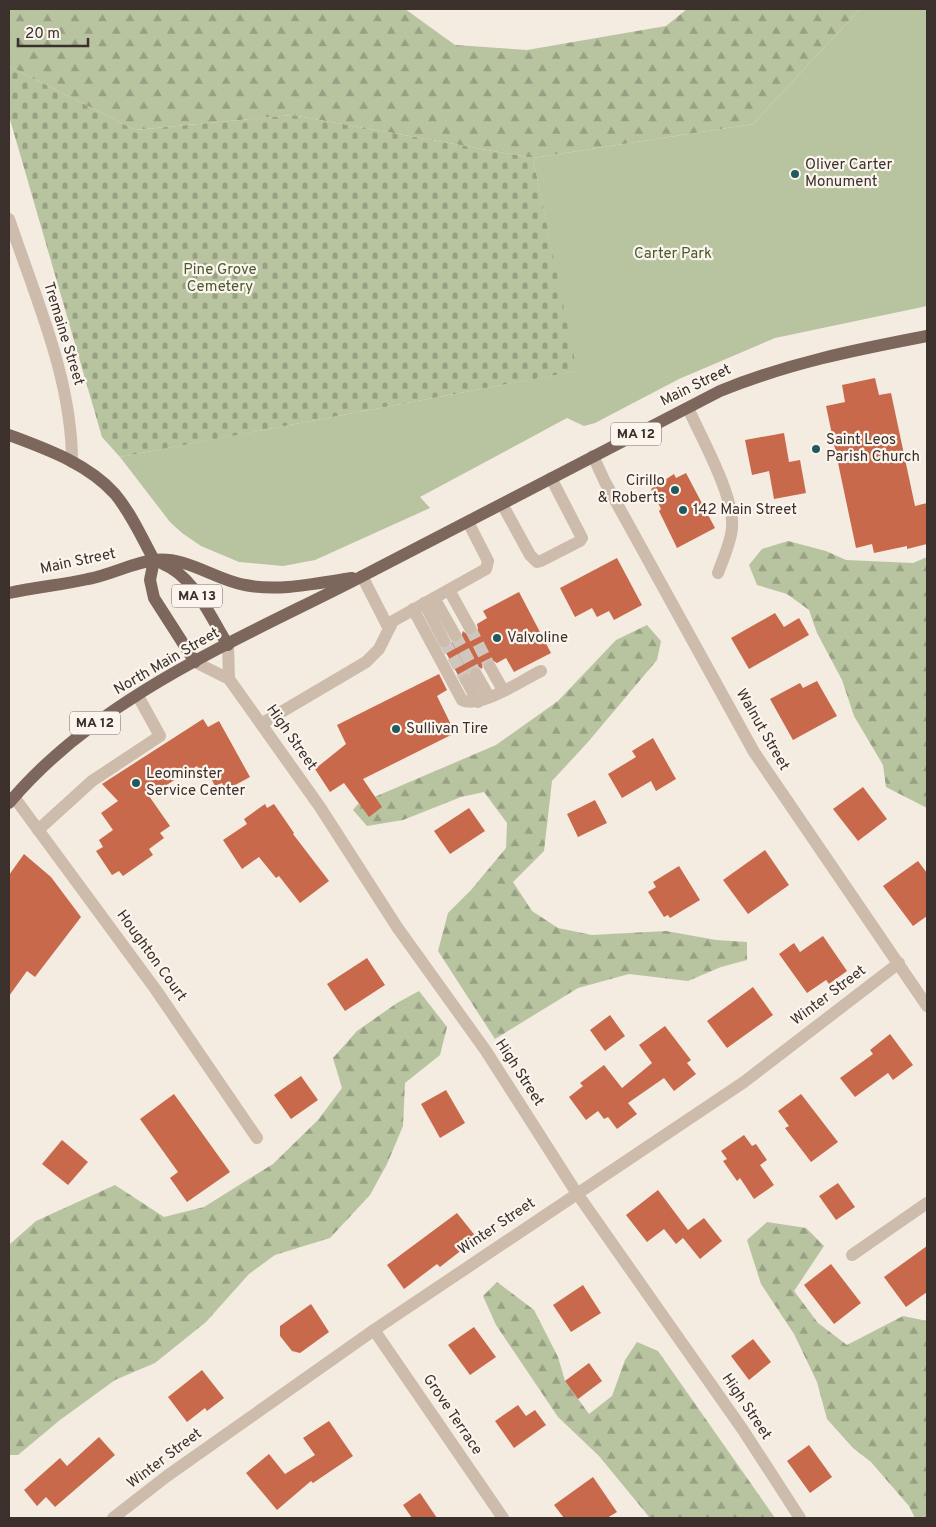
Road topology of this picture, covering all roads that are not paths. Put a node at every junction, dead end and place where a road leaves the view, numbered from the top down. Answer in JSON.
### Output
{"nodes":[{"id":1,"x":9,"y":219,"type":"edge"},
{"id":2,"x":927,"y":338,"type":"edge"},
{"id":3,"x":688,"y":408,"type":"junction"},
{"id":4,"x":9,"y":435,"type":"edge"},
{"id":5,"x":593,"y":456,"type":"junction"},
{"id":6,"x":72,"y":462,"type":"junction"},
{"id":7,"x":552,"y":478,"type":"junction"},
{"id":8,"x":502,"y":504,"type":"junction"},
{"id":9,"x":468,"y":522,"type":"junction"},
{"id":10,"x":154,"y":560,"type":"junction"},
{"id":11,"x":718,"y":573,"type":"dead end"},
{"id":12,"x":362,"y":576,"type":"junction"},
{"id":13,"x":449,"y":590,"type":"junction"},
{"id":14,"x":9,"y":593,"type":"edge"},
{"id":15,"x":429,"y":601,"type":"junction"},
{"id":16,"x":413,"y":609,"type":"junction"},
{"id":17,"x":388,"y":627,"type":"junction"},
{"id":18,"x":470,"y":628,"type":"tunnel mouth"},
{"id":19,"x":450,"y":638,"type":"tunnel mouth"},
{"id":20,"x":228,"y":645,"type":"junction"},
{"id":21,"x":195,"y":662,"type":"junction"},
{"id":22,"x":490,"y":667,"type":"tunnel mouth"},
{"id":23,"x":541,"y":671,"type":"dead end"},
{"id":24,"x":471,"y":677,"type":"tunnel mouth"},
{"id":25,"x":229,"y":679,"type":"junction"},
{"id":26,"x":503,"y":690,"type":"junction"},
{"id":27,"x":138,"y":696,"type":"junction"},
{"id":28,"x":484,"y":699,"type":"junction"},
{"id":29,"x":261,"y":724,"type":"junction"},
{"id":30,"x":11,"y":800,"type":"edge"},
{"id":31,"x":38,"y":830,"type":"junction"},
{"id":32,"x":899,"y":963,"type":"junction"},
{"id":33,"x":927,"y":1006,"type":"edge"},
{"id":34,"x":257,"y":1138,"type":"dead end"},
{"id":35,"x":576,"y":1192,"type":"junction"},
{"id":36,"x":927,"y":1203,"type":"edge"},
{"id":37,"x":852,"y":1255,"type":"dead end"},
{"id":38,"x":374,"y":1330,"type":"junction"},
{"id":39,"x":114,"y":1518,"type":"edge"},
{"id":40,"x":503,"y":1518,"type":"edge"},
{"id":41,"x":800,"y":1518,"type":"edge"}],
"edges":[{"from":1,"to":6,"type":"street","name":"Tremaine Street"},
{"from":2,"to":3,"type":"main road","name":"Main Street","number":"MA 12"},
{"from":3,"to":5,"type":"main road","name":"Main Street","number":"MA 12"},
{"from":3,"to":11,"type":"street"},
{"from":4,"to":6,"type":"main road"},
{"from":5,"to":7,"type":"main road","name":"Main Street","number":"MA 12"},
{"from":5,"to":32,"type":"street","name":"Walnut Street"},
{"from":6,"to":10,"type":"main road"},
{"from":7,"to":8,"type":"main road","name":"Main Street","number":"MA 12"},
{"from":7,"to":8,"type":"street"},
{"from":8,"to":9,"type":"main road","name":"Main Street","number":"MA 12"},
{"from":9,"to":12,"type":"main road","name":"Main Street","number":"MA 12"},
{"from":9,"to":13,"type":"street"},
{"from":10,"to":12,"type":"main road"},
{"from":10,"to":14,"type":"main road","name":"Main Street"},
{"from":10,"to":20,"type":"main road","number":"MA 13"},
{"from":10,"to":21,"type":"main road","number":"MA 13"},
{"from":12,"to":17,"type":"street"},
{"from":12,"to":20,"type":"main road","name":"North Main Street","number":"MA 12"},
{"from":13,"to":15,"type":"street"},
{"from":13,"to":18,"type":"street"},
{"from":15,"to":16,"type":"street"},
{"from":15,"to":19,"type":"street"},
{"from":16,"to":17,"type":"street"},
{"from":16,"to":28,"type":"street"},
{"from":17,"to":29,"type":"street"},
{"from":20,"to":21,"type":"main road","name":"North Main Street","number":"MA 12"},
{"from":20,"to":25,"type":"street"},
{"from":21,"to":25,"type":"street","name":"High Street"},
{"from":21,"to":27,"type":"main road","name":"North Main Street","number":"MA 12"},
{"from":22,"to":26,"type":"street"},
{"from":23,"to":26,"type":"street"},
{"from":24,"to":28,"type":"street"},
{"from":25,"to":29,"type":"street","name":"High Street"},
{"from":26,"to":28,"type":"street"},
{"from":27,"to":30,"type":"main road","name":"North Main Street","number":"MA 12"},
{"from":27,"to":31,"type":"street"},
{"from":29,"to":35,"type":"street","name":"High Street"},
{"from":30,"to":31,"type":"street","name":"Houghton Court"},
{"from":31,"to":34,"type":"street","name":"Houghton Court"},
{"from":32,"to":33,"type":"street","name":"Walnut Street"},
{"from":32,"to":35,"type":"street","name":"Winter Street"},
{"from":35,"to":38,"type":"street","name":"Winter Street"},
{"from":35,"to":41,"type":"street","name":"High Street"},
{"from":36,"to":37,"type":"street"},
{"from":38,"to":39,"type":"street","name":"Winter Street"},
{"from":38,"to":40,"type":"street","name":"Grove Terrace"}]}
